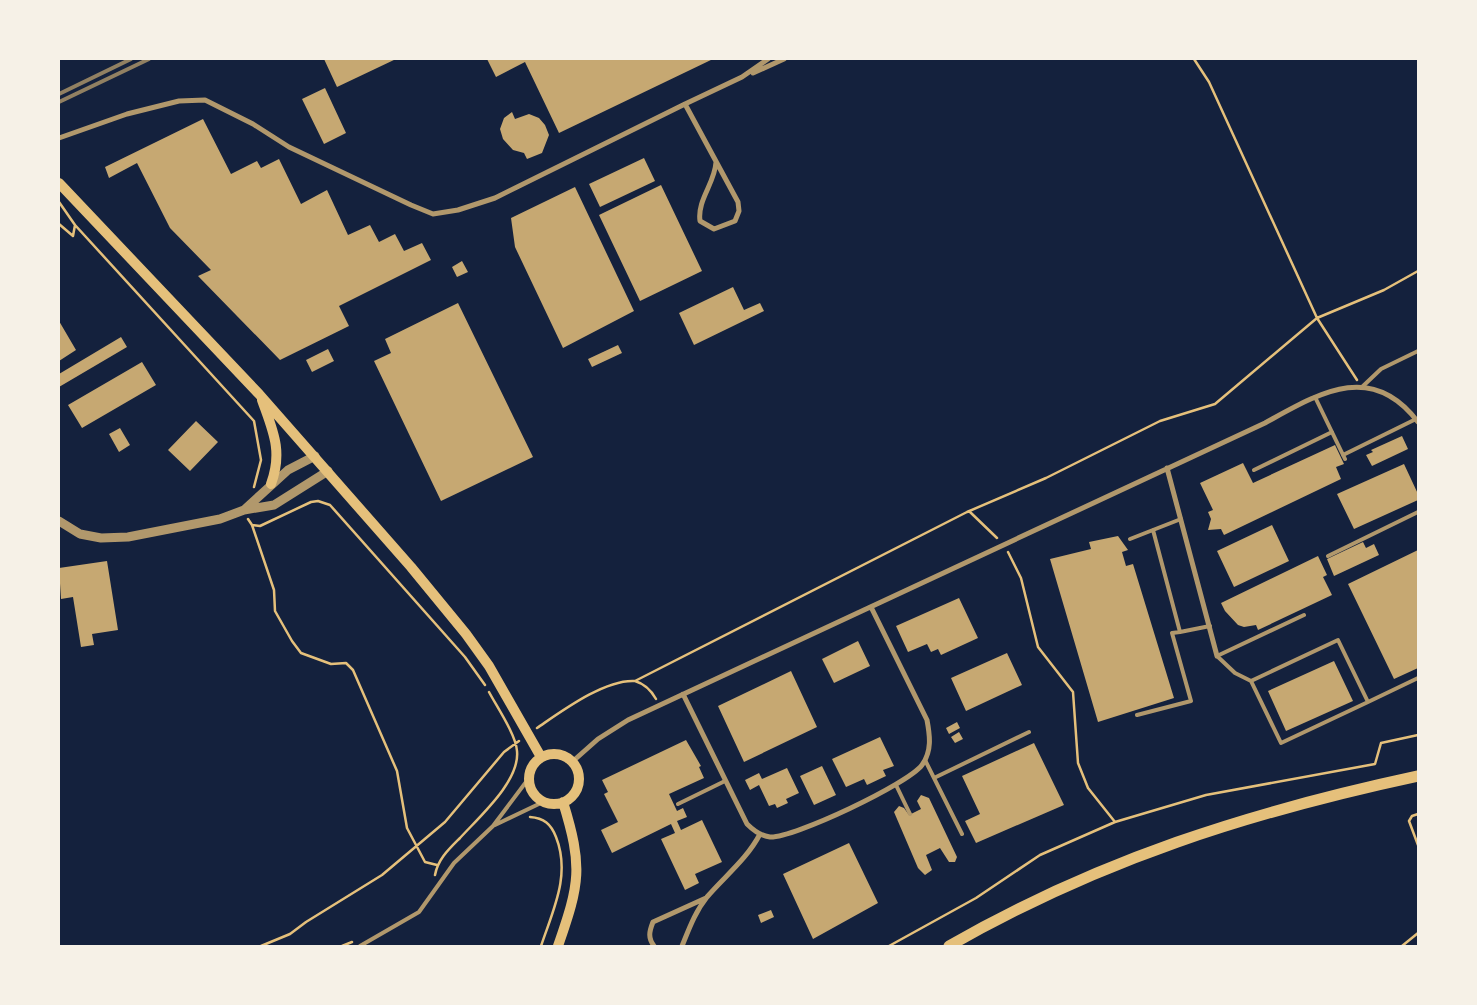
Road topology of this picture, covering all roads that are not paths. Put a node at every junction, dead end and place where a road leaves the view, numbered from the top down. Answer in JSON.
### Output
{"nodes":[{"id":1,"x":768,"y":59,"type":"edge"},
{"id":2,"x":784,"y":59,"type":"edge"},
{"id":3,"x":742,"y":77,"type":"junction"},
{"id":4,"x":685,"y":104,"type":"junction"},
{"id":5,"x":59,"y":138,"type":"edge"},
{"id":6,"x":716,"y":162,"type":"junction"},
{"id":7,"x":59,"y":183,"type":"edge"},
{"id":8,"x":1418,"y":350,"type":"edge"},
{"id":9,"x":1362,"y":387,"type":"junction"},
{"id":10,"x":259,"y":394,"type":"junction"},
{"id":11,"x":1315,"y":397,"type":"junction"},
{"id":12,"x":1417,"y":421,"type":"edge"},
{"id":13,"x":1332,"y":432,"type":"junction"},
{"id":14,"x":315,"y":456,"type":"junction"},
{"id":15,"x":1167,"y":468,"type":"junction"},
{"id":16,"x":1254,"y":470,"type":"dead end"},
{"id":17,"x":328,"y":471,"type":"junction"},
{"id":18,"x":271,"y":484,"type":"junction"},
{"id":19,"x":244,"y":510,"type":"junction"},
{"id":20,"x":1418,"y":512,"type":"edge"},
{"id":21,"x":1181,"y":519,"type":"junction"},
{"id":22,"x":59,"y":521,"type":"edge"},
{"id":23,"x":1153,"y":530,"type":"junction"},
{"id":24,"x":1130,"y":539,"type":"dead end"},
{"id":25,"x":1328,"y":556,"type":"dead end"},
{"id":26,"x":871,"y":607,"type":"junction"},
{"id":27,"x":1304,"y":615,"type":"dead end"},
{"id":28,"x":1210,"y":626,"type":"junction"},
{"id":29,"x":1180,"y":632,"type":"junction"},
{"id":30,"x":1217,"y":656,"type":"junction"},
{"id":31,"x":1418,"y":678,"type":"edge"},
{"id":32,"x":1251,"y":681,"type":"junction"},
{"id":33,"x":683,"y":694,"type":"junction"},
{"id":34,"x":1368,"y":702,"type":"junction"},
{"id":35,"x":1137,"y":716,"type":"dead end"},
{"id":36,"x":1028,"y":732,"type":"dead end"},
{"id":37,"x":541,"y":757,"type":"junction"},
{"id":38,"x":925,"y":760,"type":"junction"},
{"id":39,"x":572,"y":762,"type":"junction"},
{"id":40,"x":1418,"y":776,"type":"edge"},
{"id":41,"x":529,"y":778,"type":"junction"},
{"id":42,"x":934,"y":778,"type":"junction"},
{"id":43,"x":725,"y":781,"type":"junction"},
{"id":44,"x":896,"y":785,"type":"junction"},
{"id":45,"x":543,"y":802,"type":"junction"},
{"id":46,"x":564,"y":802,"type":"junction"},
{"id":47,"x":678,"y":804,"type":"dead end"},
{"id":48,"x":910,"y":814,"type":"dead end"},
{"id":49,"x":493,"y":826,"type":"junction"},
{"id":50,"x":760,"y":834,"type":"junction"},
{"id":51,"x":962,"y":834,"type":"dead end"},
{"id":52,"x":707,"y":898,"type":"junction"},
{"id":53,"x":360,"y":946,"type":"edge"},
{"id":54,"x":558,"y":946,"type":"edge"},
{"id":55,"x":654,"y":946,"type":"edge"},
{"id":56,"x":682,"y":946,"type":"edge"},
{"id":57,"x":949,"y":946,"type":"edge"}],
"edges":[{"from":1,"to":3,"type":"street"},
{"from":2,"to":3,"type":"street"},
{"from":3,"to":4,"type":"street"},
{"from":4,"to":5,"type":"street"},
{"from":4,"to":6,"type":"street"},
{"from":6,"to":6,"type":"street"},
{"from":7,"to":10,"type":"main road"},
{"from":8,"to":9,"type":"lane"},
{"from":9,"to":11,"type":"street"},
{"from":9,"to":12,"type":"street"},
{"from":10,"to":14,"type":"main road"},
{"from":10,"to":18,"type":"main road"},
{"from":11,"to":13,"type":"lane"},
{"from":11,"to":15,"type":"street"},
{"from":12,"to":13,"type":"lane"},
{"from":13,"to":16,"type":"lane"},
{"from":14,"to":17,"type":"main road"},
{"from":14,"to":18,"type":"street"},
{"from":15,"to":21,"type":"street"},
{"from":15,"to":26,"type":"street"},
{"from":17,"to":19,"type":"street"},
{"from":17,"to":37,"type":"main road"},
{"from":18,"to":19,"type":"street"},
{"from":19,"to":22,"type":"street"},
{"from":20,"to":25,"type":"lane"},
{"from":21,"to":23,"type":"lane"},
{"from":21,"to":28,"type":"street"},
{"from":23,"to":24,"type":"lane"},
{"from":23,"to":29,"type":"lane"},
{"from":26,"to":33,"type":"street"},
{"from":26,"to":38,"type":"street"},
{"from":27,"to":30,"type":"lane"},
{"from":28,"to":29,"type":"lane"},
{"from":28,"to":30,"type":"street"},
{"from":29,"to":35,"type":"lane"},
{"from":30,"to":32,"type":"lane"},
{"from":31,"to":34,"type":"lane"},
{"from":32,"to":34,"type":"lane"},
{"from":32,"to":34,"type":"lane"},
{"from":33,"to":39,"type":"street"},
{"from":33,"to":43,"type":"street"},
{"from":36,"to":42,"type":"lane"},
{"from":37,"to":39,"type":"main road"},
{"from":37,"to":41,"type":"main road"},
{"from":38,"to":42,"type":"lane"},
{"from":38,"to":44,"type":"street"},
{"from":39,"to":46,"type":"main road"},
{"from":40,"to":57,"type":"main road"},
{"from":41,"to":45,"type":"main road"},
{"from":41,"to":49,"type":"lane"},
{"from":42,"to":51,"type":"lane"},
{"from":43,"to":47,"type":"lane"},
{"from":43,"to":50,"type":"street"},
{"from":44,"to":48,"type":"lane"},
{"from":44,"to":50,"type":"street"},
{"from":45,"to":46,"type":"main road"},
{"from":45,"to":49,"type":"lane"},
{"from":46,"to":54,"type":"main road"},
{"from":49,"to":53,"type":"lane"},
{"from":50,"to":52,"type":"street"},
{"from":52,"to":55,"type":"street"},
{"from":52,"to":56,"type":"street"}]}
